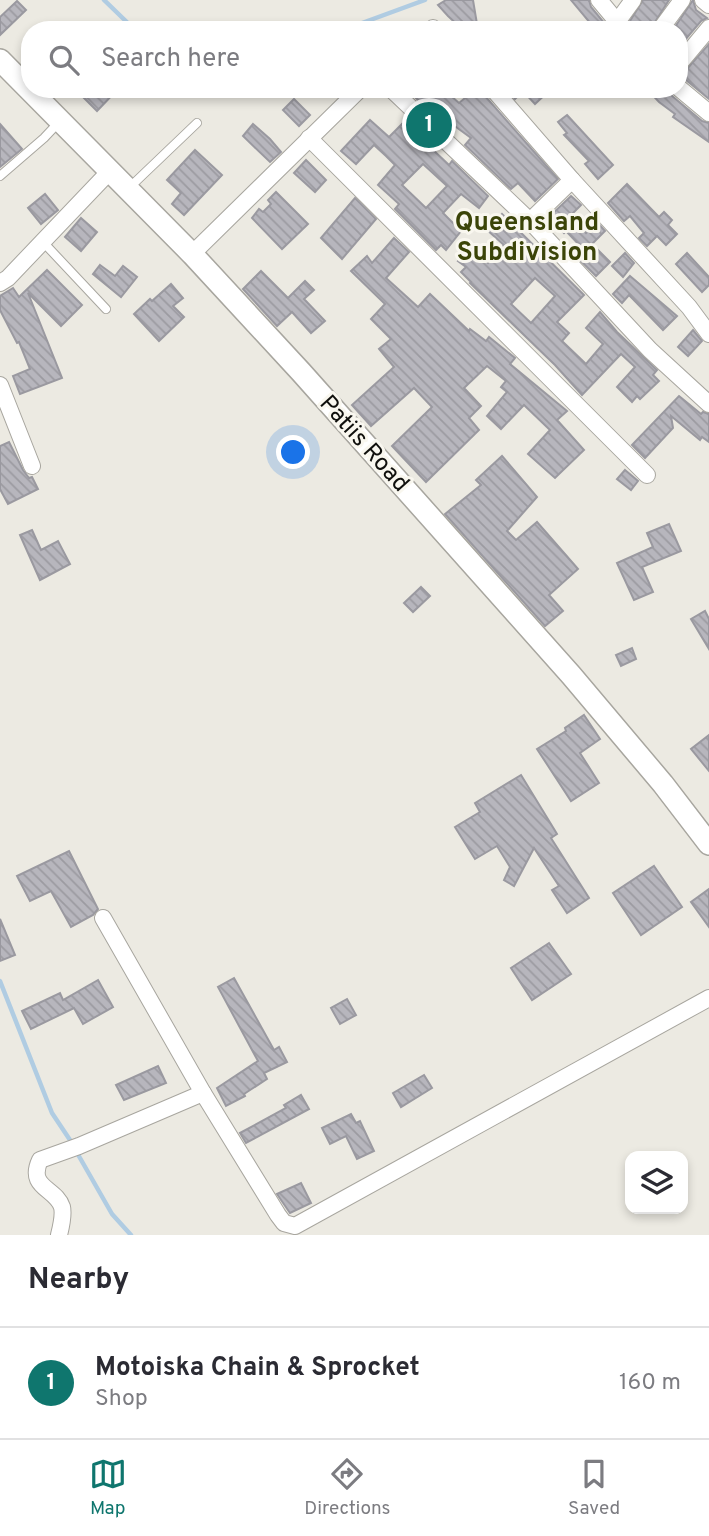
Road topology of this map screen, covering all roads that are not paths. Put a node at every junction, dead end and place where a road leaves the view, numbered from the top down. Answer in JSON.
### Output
{"nodes":[{"id":1,"x":598,"y":0,"type":"edge"},
{"id":2,"x":633,"y":0,"type":"edge"},
{"id":3,"x":682,"y":0,"type":"edge"},
{"id":4,"x":703,"y":0,"type":"edge"},
{"id":5,"x":709,"y":5,"type":"edge"},
{"id":6,"x":617,"y":21,"type":"edge"},
{"id":7,"x":623,"y":21,"type":"edge"},
{"id":8,"x":667,"y":21,"type":"edge"},
{"id":9,"x":709,"y":28,"type":"edge"},
{"id":10,"x":688,"y":53,"type":"edge"},
{"id":11,"x":0,"y":60,"type":"edge"},
{"id":12,"x":21,"y":81,"type":"edge"},
{"id":13,"x":709,"y":90,"type":"edge"},
{"id":14,"x":688,"y":96,"type":"edge"},
{"id":15,"x":38,"y":98,"type":"edge"},
{"id":16,"x":351,"y":98,"type":"edge"},
{"id":17,"x":400,"y":98,"type":"edge"},
{"id":18,"x":501,"y":98,"type":"edge"},
{"id":19,"x":704,"y":109,"type":"edge"},
{"id":20,"x":61,"y":121,"type":"junction"},
{"id":21,"x":197,"y":123,"type":"dead end"},
{"id":22,"x":309,"y":138,"type":"junction"},
{"id":23,"x":110,"y":171,"type":"junction"},
{"id":24,"x":0,"y":176,"type":"edge"},
{"id":25,"x":572,"y":180,"type":"junction"},
{"id":26,"x":128,"y":190,"type":"junction"},
{"id":27,"x":530,"y":221,"type":"junction"},
{"id":28,"x":43,"y":242,"type":"junction"},
{"id":29,"x":192,"y":254,"type":"junction"},
{"id":30,"x":0,"y":284,"type":"edge"},
{"id":31,"x":106,"y":309,"type":"dead end"},
{"id":32,"x":709,"y":334,"type":"edge"},
{"id":33,"x":0,"y":385,"type":"edge"},
{"id":34,"x":709,"y":404,"type":"edge"},
{"id":35,"x":32,"y":466,"type":"dead end"},
{"id":36,"x":647,"y":475,"type":"dead end"},
{"id":37,"x":709,"y":844,"type":"edge"},
{"id":38,"x":103,"y":918,"type":"dead end"},
{"id":39,"x":709,"y":998,"type":"edge"},
{"id":40,"x":203,"y":1093,"type":"junction"},
{"id":41,"x":59,"y":1235,"type":"edge"}],
"edges":[{"from":1,"to":6,"type":"street"},
{"from":2,"to":7,"type":"street"},
{"from":3,"to":8,"type":"street"},
{"from":4,"to":5,"type":"street"},
{"from":9,"to":10,"type":"street"},
{"from":11,"to":12,"type":"street","name":"Patiis Road"},
{"from":13,"to":19,"type":"street"},
{"from":14,"to":19,"type":"street"},
{"from":15,"to":20,"type":"street","name":"Patiis Road"},
{"from":16,"to":22,"type":"street"},
{"from":17,"to":27,"type":"street"},
{"from":18,"to":25,"type":"street"},
{"from":20,"to":23,"type":"street","name":"Patiis Road"},
{"from":20,"to":24,"type":"lane"},
{"from":21,"to":26,"type":"lane"},
{"from":22,"to":29,"type":"street"},
{"from":22,"to":36,"type":"street"},
{"from":23,"to":26,"type":"street","name":"Patiis Road"},
{"from":23,"to":28,"type":"street"},
{"from":25,"to":27,"type":"street"},
{"from":25,"to":32,"type":"street"},
{"from":26,"to":29,"type":"street","name":"Patiis Road"},
{"from":27,"to":34,"type":"street"},
{"from":28,"to":30,"type":"street"},
{"from":28,"to":31,"type":"lane"},
{"from":29,"to":37,"type":"street","name":"Patiis Road"},
{"from":33,"to":35,"type":"street"},
{"from":38,"to":40,"type":"street"},
{"from":39,"to":40,"type":"street"},
{"from":40,"to":41,"type":"street"}]}
